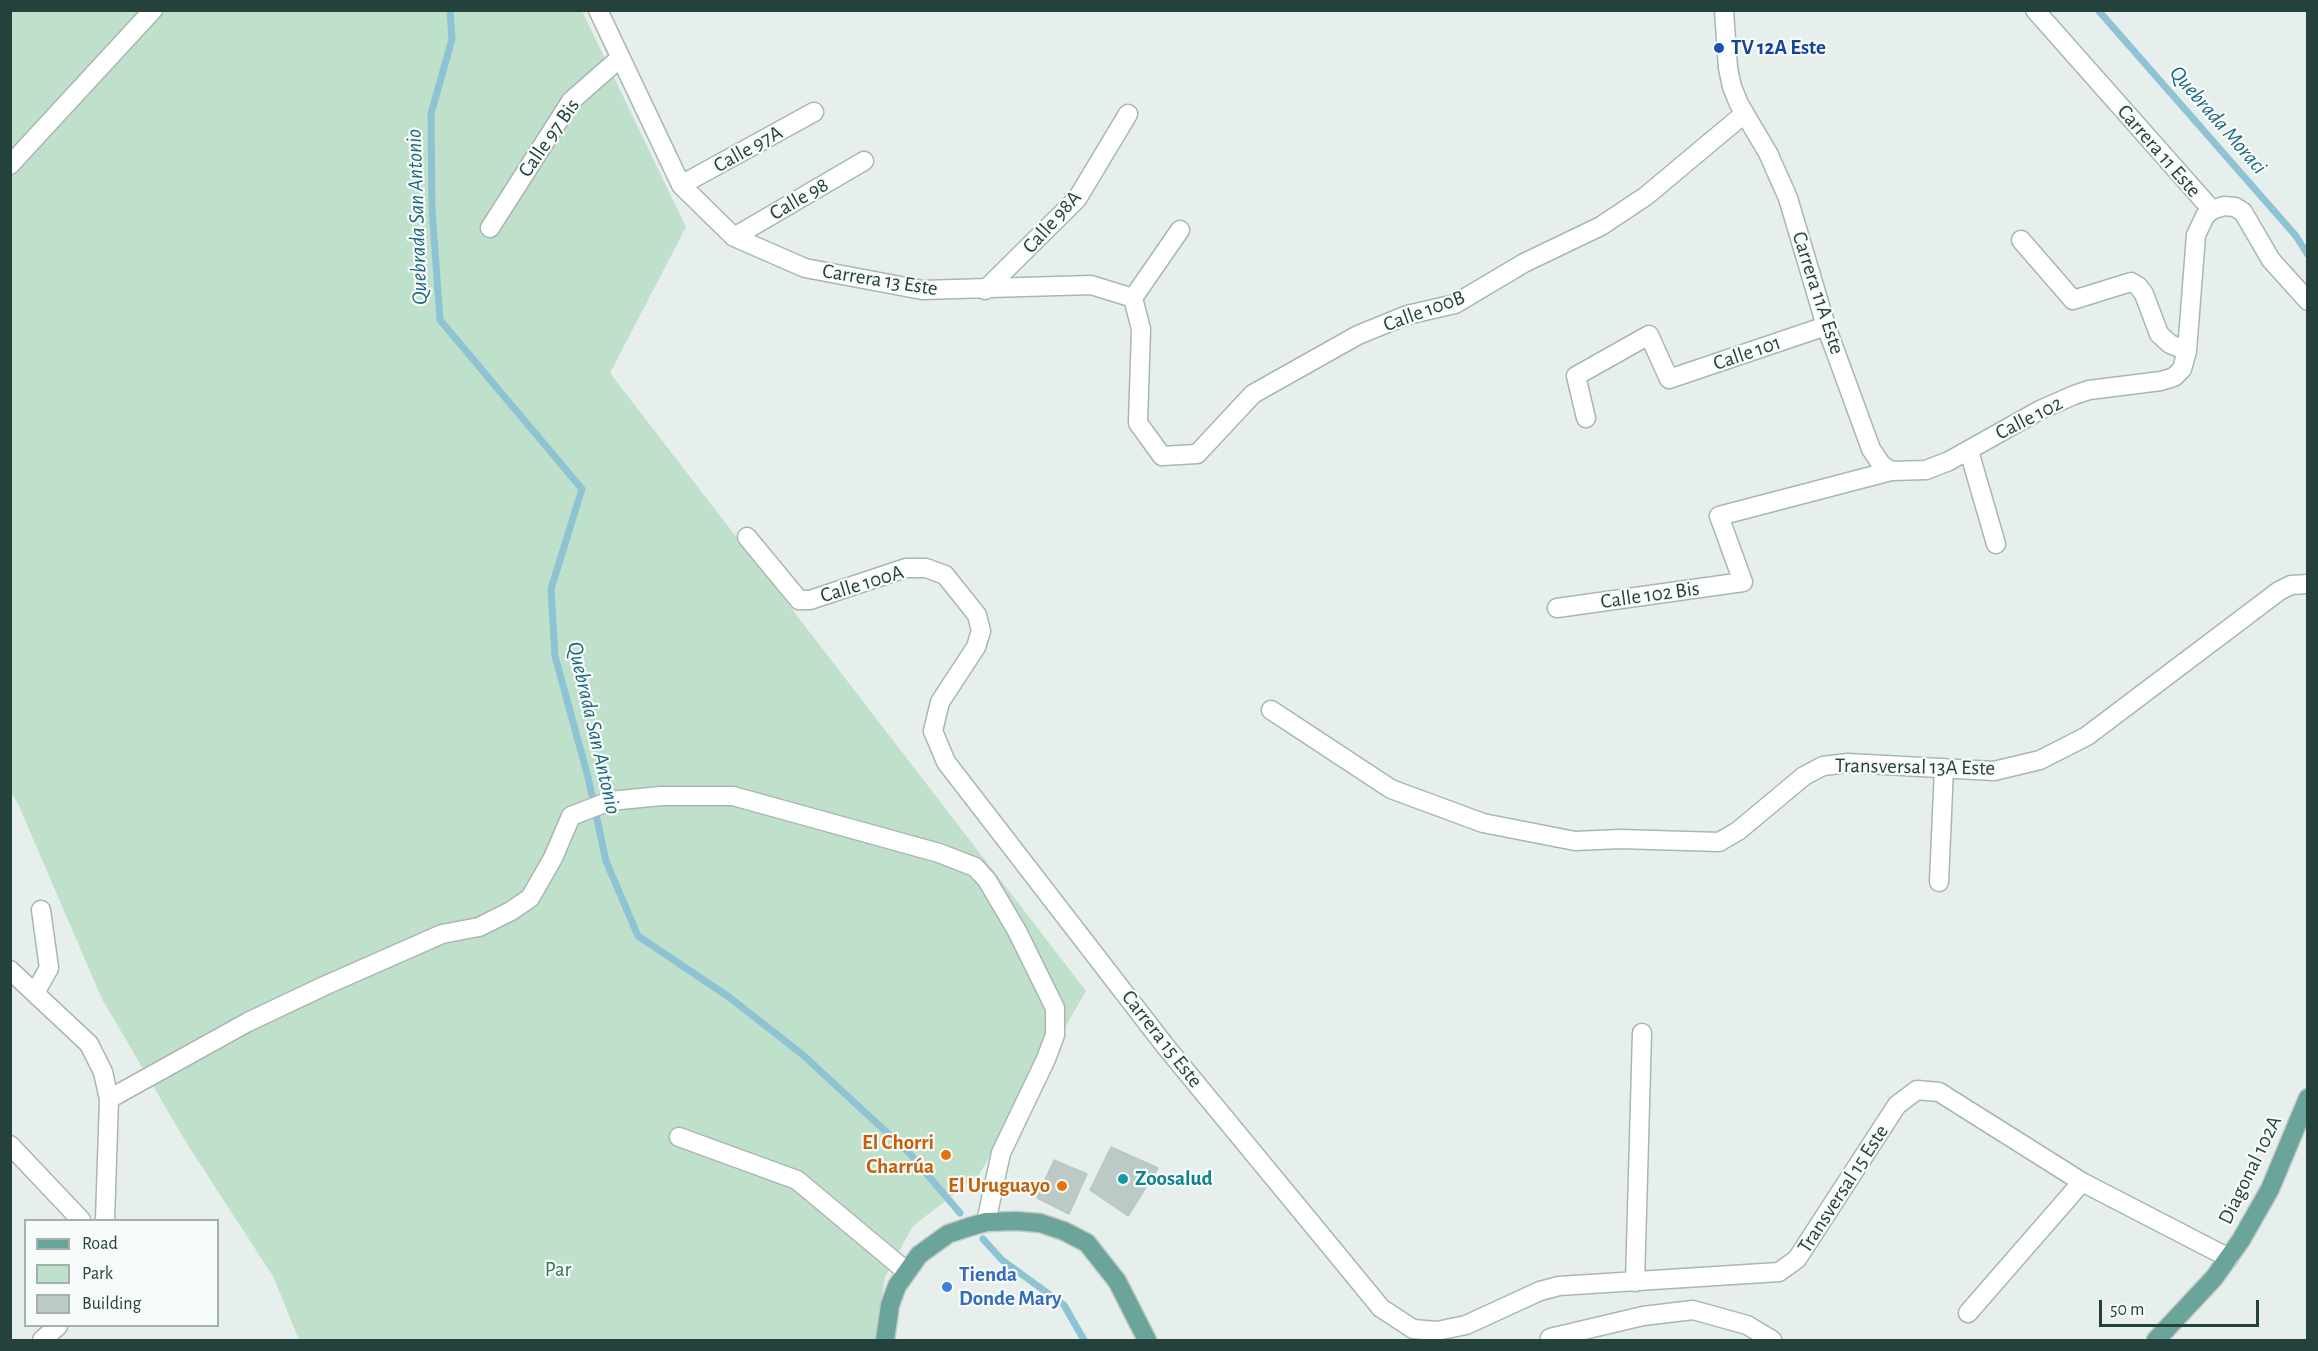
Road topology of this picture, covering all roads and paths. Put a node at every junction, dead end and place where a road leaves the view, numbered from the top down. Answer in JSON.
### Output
{"nodes":[{"id":1,"x":153,"y":10,"type":"edge"},
{"id":2,"x":598,"y":10,"type":"edge"},
{"id":3,"x":1724,"y":10,"type":"edge"},
{"id":4,"x":2035,"y":10,"type":"edge"},
{"id":5,"x":620,"y":58,"type":"junction"},
{"id":6,"x":814,"y":112,"type":"dead end"},
{"id":7,"x":1128,"y":114,"type":"dead end"},
{"id":8,"x":1744,"y":114,"type":"junction"},
{"id":9,"x":864,"y":161,"type":"dead end"},
{"id":10,"x":10,"y":165,"type":"edge"},
{"id":11,"x":681,"y":185,"type":"junction"},
{"id":12,"x":2212,"y":210,"type":"junction"},
{"id":13,"x":490,"y":228,"type":"dead end"},
{"id":14,"x":1180,"y":230,"type":"dead end"},
{"id":15,"x":734,"y":237,"type":"junction"},
{"id":16,"x":2021,"y":240,"type":"dead end"},
{"id":17,"x":985,"y":290,"type":"junction"},
{"id":18,"x":1133,"y":298,"type":"junction"},
{"id":19,"x":2307,"y":301,"type":"edge"},
{"id":20,"x":1826,"y":326,"type":"junction"},
{"id":21,"x":2187,"y":351,"type":"junction"},
{"id":22,"x":1586,"y":418,"type":"dead end"},
{"id":23,"x":1969,"y":451,"type":"junction"},
{"id":24,"x":1891,"y":471,"type":"junction"},
{"id":25,"x":747,"y":537,"type":"dead end"},
{"id":26,"x":1996,"y":544,"type":"dead end"},
{"id":27,"x":1743,"y":582,"type":"joint"},
{"id":28,"x":2307,"y":584,"type":"edge"},
{"id":29,"x":1557,"y":608,"type":"dead end"},
{"id":30,"x":1271,"y":710,"type":"dead end"},
{"id":31,"x":933,"y":731,"type":"joint"},
{"id":32,"x":1944,"y":768,"type":"junction"},
{"id":33,"x":1939,"y":882,"type":"dead end"},
{"id":34,"x":41,"y":910,"type":"dead end"},
{"id":35,"x":10,"y":970,"type":"edge"},
{"id":36,"x":35,"y":993,"type":"junction"},
{"id":37,"x":1642,"y":1033,"type":"dead end"},
{"id":38,"x":2307,"y":1098,"type":"edge"},
{"id":39,"x":109,"y":1099,"type":"junction"},
{"id":40,"x":679,"y":1137,"type":"dead end"},
{"id":41,"x":10,"y":1145,"type":"edge"},
{"id":42,"x":2082,"y":1182,"type":"junction"},
{"id":43,"x":79,"y":1219,"type":"edge"},
{"id":44,"x":105,"y":1219,"type":"edge"},
{"id":45,"x":986,"y":1222,"type":"junction"},
{"id":46,"x":2229,"y":1258,"type":"junction"},
{"id":47,"x":906,"y":1271,"type":"junction"},
{"id":48,"x":1635,"y":1282,"type":"junction"},
{"id":49,"x":1968,"y":1312,"type":"dead end"},
{"id":50,"x":57,"y":1327,"type":"edge"},
{"id":51,"x":1413,"y":1329,"type":"joint"},
{"id":52,"x":1550,"y":1338,"type":"dead end"},
{"id":53,"x":42,"y":1341,"type":"edge"},
{"id":54,"x":885,"y":1341,"type":"edge"},
{"id":55,"x":1147,"y":1341,"type":"edge"},
{"id":56,"x":1772,"y":1341,"type":"edge"},
{"id":57,"x":2157,"y":1341,"type":"edge"}],
"edges":[{"from":1,"to":10,"type":"street"},
{"from":2,"to":5,"type":"street","name":"Carrera 13 Este"},
{"from":3,"to":8,"type":"street","name":"Carrera 11A Este"},
{"from":4,"to":12,"type":"street","name":"Carrera 11 Este"},
{"from":5,"to":11,"type":"street","name":"Carrera 13 Este"},
{"from":5,"to":13,"type":"street","name":"Calle 97 Bis"},
{"from":6,"to":11,"type":"street","name":"Calle 97A"},
{"from":7,"to":17,"type":"street","name":"Calle 98A"},
{"from":8,"to":18,"type":"street","name":"Calle 100B"},
{"from":8,"to":20,"type":"street","name":"Carrera 11A Este"},
{"from":9,"to":15,"type":"street","name":"Calle 98"},
{"from":11,"to":15,"type":"street","name":"Carrera 13 Este"},
{"from":12,"to":19,"type":"street","name":"Carrera 11 Este"},
{"from":12,"to":21,"type":"street","name":"Calle 102"},
{"from":14,"to":18,"type":"street"},
{"from":15,"to":17,"type":"street","name":"Carrera 13 Este"},
{"from":16,"to":21,"type":"street"},
{"from":17,"to":18,"type":"street","name":"Carrera 13 Este"},
{"from":20,"to":22,"type":"street","name":"Calle 101"},
{"from":20,"to":24,"type":"street","name":"Carrera 11A Este"},
{"from":21,"to":23,"type":"street","name":"Calle 102"},
{"from":23,"to":24,"type":"street","name":"Calle 102"},
{"from":23,"to":26,"type":"street"},
{"from":24,"to":27,"type":"street","name":"Calle 102"},
{"from":25,"to":31,"type":"street","name":"Calle 100A"},
{"from":27,"to":29,"type":"street","name":"Calle 102 Bis"},
{"from":28,"to":32,"type":"street","name":"Transversal 13A Este"},
{"from":30,"to":32,"type":"street","name":"Transversal 13A Este"},
{"from":31,"to":51,"type":"street","name":"Carrera 15 Este"},
{"from":32,"to":33,"type":"street"},
{"from":34,"to":36,"type":"street"},
{"from":35,"to":36,"type":"street"},
{"from":36,"to":39,"type":"street"},
{"from":37,"to":48,"type":"street"},
{"from":38,"to":46,"type":"main road","name":"Diagonal 102A"},
{"from":39,"to":44,"type":"street"},
{"from":39,"to":45,"type":"street"},
{"from":40,"to":47,"type":"street"},
{"from":41,"to":43,"type":"street"},
{"from":42,"to":46,"type":"street","name":"Transversal 15 Este"},
{"from":42,"to":48,"type":"street","name":"Transversal 15 Este"},
{"from":42,"to":49,"type":"street"},
{"from":45,"to":47,"type":"main road"},
{"from":45,"to":55,"type":"main road"},
{"from":46,"to":57,"type":"main road","name":"Diagonal 102A"},
{"from":47,"to":54,"type":"main road"},
{"from":48,"to":51,"type":"street","name":"Transversal 15 Este"},
{"from":50,"to":53,"type":"street"},
{"from":52,"to":56,"type":"street"}]}
